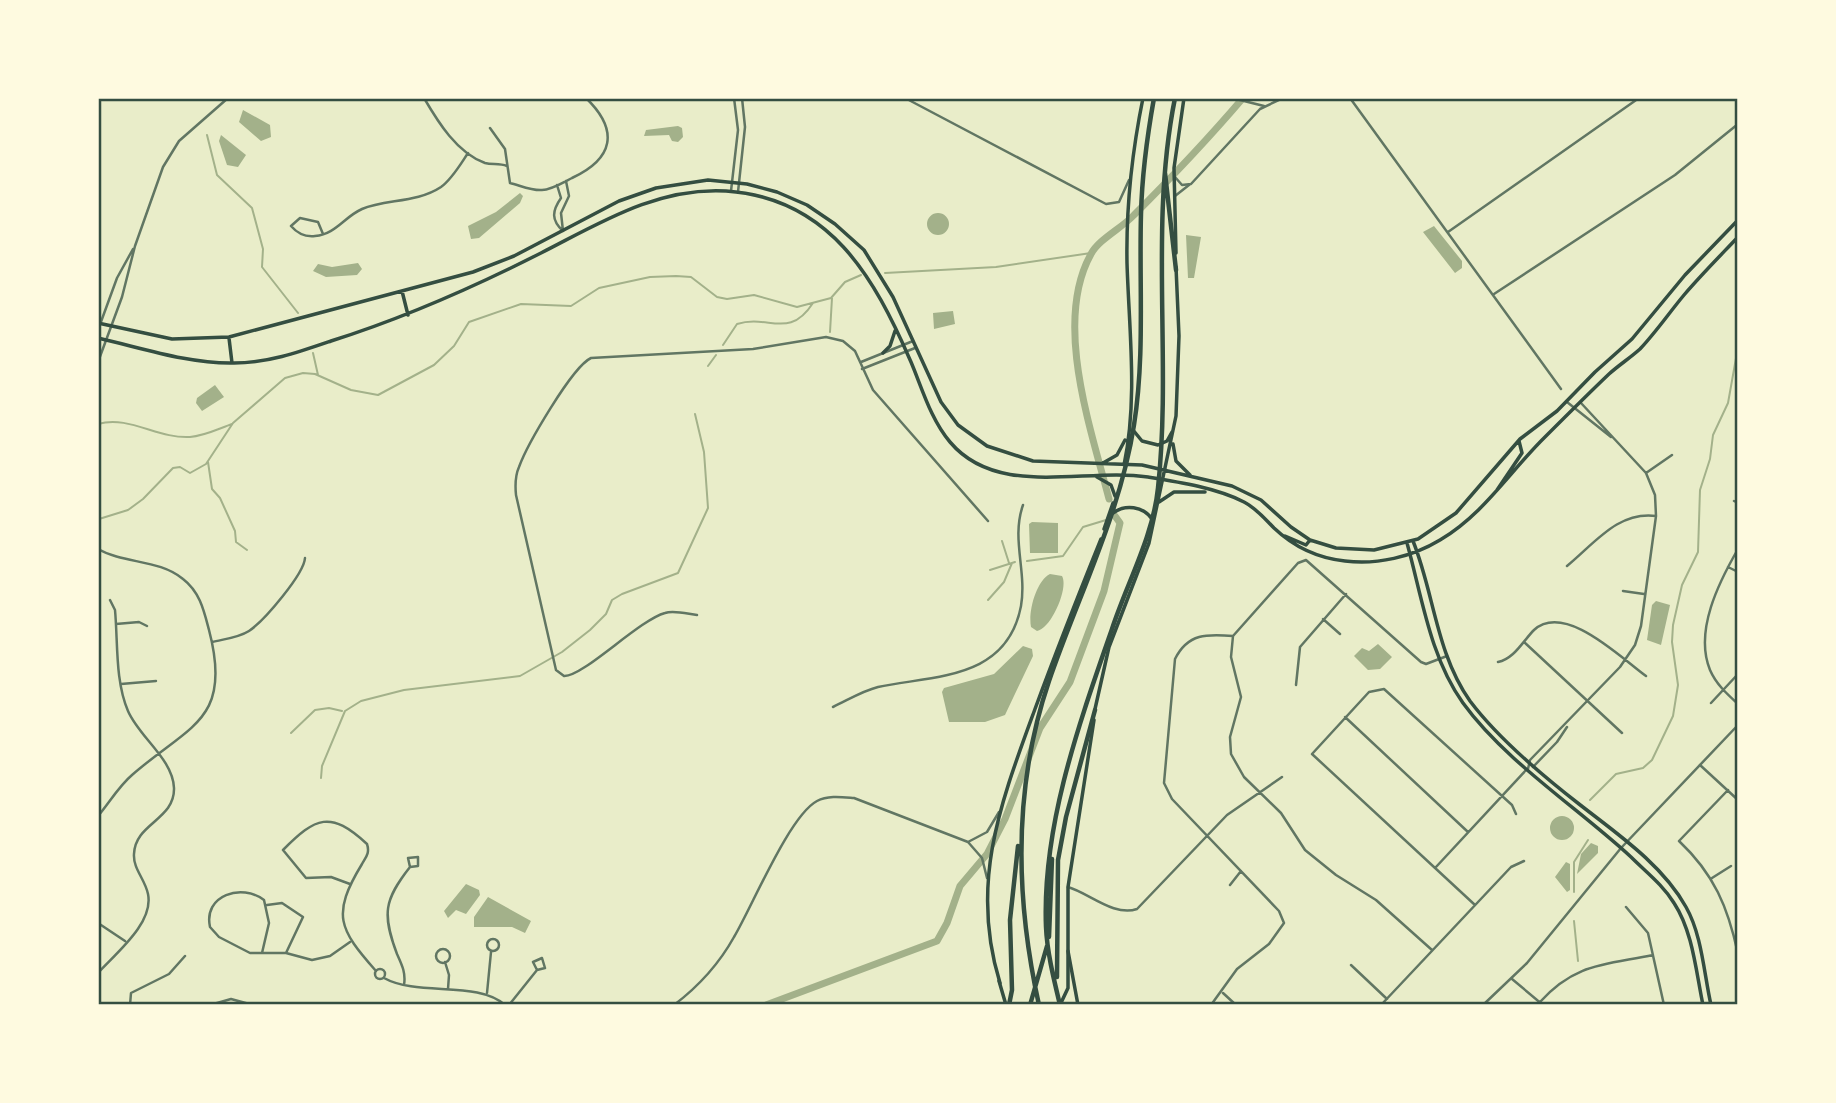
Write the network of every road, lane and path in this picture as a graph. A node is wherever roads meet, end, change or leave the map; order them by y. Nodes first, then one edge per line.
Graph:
1 (228, 98) edge
2 (424, 98) edge
3 (586, 98) edge
4 (734, 98) edge
5 (742, 98) edge
6 (905, 98) edge
7 (1143, 98) edge
8 (1154, 98) edge
9 (1175, 98) edge
10 (1184, 98) edge
11 (1232, 98) edge
12 (1283, 98) edge
13 (1350, 98) edge
14 (1639, 98) edge
15 (910, 99) edge
16 (1264, 106) junction
17 (1738, 124) edge
18 (490, 128) dead end
19 (468, 153) junction
20 (1164, 159) junction
21 (507, 166) junction
22 (1174, 176) junction
23 (1130, 178) junction
24 (566, 180) junction
25 (732, 182) junction
26 (739, 183) junction
27 (1191, 184) junction
28 (557, 185) junction
29 (731, 191) junction
30 (738, 192) junction
31 (1175, 197) junction
32 (1738, 220) edge
33 (563, 231) junction
34 (1448, 232) junction
35 (323, 234) junction
36 (1738, 237) edge
37 (566, 240) junction
38 (854, 241) junction
39 (135, 246) junction
40 (846, 247) junction
41 (1176, 270) junction
42 (402, 291) junction
43 (1493, 294) junction
44 (408, 315) junction
45 (99, 323) edge
46 (112, 326) junction
47 (895, 329) junction
48 (98, 330) edge
49 (229, 337) junction
50 (98, 338) edge
51 (107, 340) junction
52 (913, 341) junction
53 (904, 346) junction
54 (916, 347) junction
55 (906, 351) junction
56 (883, 353) junction
57 (98, 362) edge
58 (232, 363) junction
59 (860, 363) junction
60 (862, 369) junction
61 (1561, 389) dead end
62 (1566, 401) junction
63 (1581, 403) junction
64 (1575, 409) junction
65 (1129, 421) junction
66 (1174, 430) junction
67 (1128, 431) junction
68 (1172, 437) junction
69 (1614, 439) junction
70 (1519, 441) junction
71 (1672, 455) dead end
72 (1101, 464) junction
73 (1124, 464) junction
74 (1165, 469) junction
75 (1646, 473) junction
76 (1121, 475) junction
77 (1095, 476) junction
78 (1195, 478) junction
79 (1163, 480) junction
80 (1232, 486) junction
81 (1210, 491) junction
82 (1496, 492) junction
83 (1115, 496) junction
84 (1226, 496) junction
85 (1160, 502) junction
86 (1023, 505) dead end
87 (1656, 516) junction
88 (988, 521) dead end
89 (1107, 521) junction
90 (1153, 528) junction
91 (1280, 533) junction
92 (1310, 540) junction
93 (1413, 541) junction
94 (1407, 543) junction
95 (98, 549) edge
96 (1738, 549) edge
97 (1417, 551) junction
98 (1410, 554) junction
99 (305, 558) dead end
100 (1567, 566) dead end
101 (1728, 567) junction
102 (1738, 572) edge
103 (1623, 591) dead end
104 (1346, 594) junction
105 (1645, 594) junction
106 (110, 600) dead end
107 (698, 615) dead end
108 (1323, 619) junction
109 (116, 624) junction
110 (147, 626) dead end
111 (1340, 634) dead end
112 (1233, 636) junction
113 (212, 642) junction
114 (1524, 642) junction
115 (1447, 656) junction
116 (1439, 659) junction
117 (1625, 661) junction
118 (1498, 662) dead end
119 (1738, 674) edge
120 (1646, 676) dead end
121 (156, 681) dead end
122 (121, 684) junction
123 (1296, 685) dead end
124 (1723, 690) junction
125 (1588, 702) junction
126 (1711, 703) dead end
127 (1738, 704) edge
128 (833, 706) dead end
129 (1095, 709) junction
130 (1345, 717) junction
131 (1568, 724) junction
132 (1738, 725) edge
133 (1622, 733) dead end
134 (158, 755) junction
135 (1530, 760) junction
136 (1536, 765) junction
137 (1700, 765) junction
138 (1528, 769) junction
139 (1282, 777) dead end
140 (1728, 790) junction
141 (1257, 792) junction
142 (1502, 796) junction
143 (1738, 800) edge
144 (999, 812) junction
145 (1516, 814) dead end
146 (98, 816) edge
147 (1020, 831) junction
148 (1468, 832) junction
149 (1209, 835) junction
150 (968, 842) junction
151 (1627, 842) junction
152 (1052, 844) junction
153 (1621, 848) junction
154 (1524, 861) dead end
155 (1731, 866) dead end
156 (410, 867) dead end
157 (1435, 868) junction
158 (1241, 871) junction
159 (987, 878) junction
160 (1712, 878) junction
161 (350, 884) junction
162 (1230, 885) dead end
163 (1068, 887) junction
164 (1677, 893) junction
165 (1671, 898) junction
166 (267, 905) junction
167 (1475, 905) junction
168 (1626, 907) dead end
169 (98, 923) edge
170 (125, 941) junction
171 (350, 942) junction
172 (1433, 950) junction
173 (1068, 951) junction
174 (491, 952) dead end
175 (262, 953) junction
176 (286, 953) junction
177 (1738, 954) edge
178 (1653, 955) junction
179 (185, 956) dead end
180 (1701, 957) junction
181 (1693, 958) junction
182 (445, 962) dead end
183 (1351, 965) dead end
184 (537, 970) dead end
185 (376, 971) junction
186 (98, 973) edge
187 (384, 978) junction
188 (1512, 979) junction
189 (404, 985) junction
190 (448, 991) junction
191 (1223, 993) junction
192 (487, 995) junction
193 (1058, 995) junction
194 (1387, 999) junction
195 (1542, 1004) edge
196 (130, 1005) edge
197 (210, 1005) edge
198 (253, 1005) edge
199 (507, 1005) edge
200 (674, 1005) edge
201 (1008, 1005) edge
202 (1030, 1005) edge
203 (1039, 1005) edge
204 (1060, 1005) edge
205 (1078, 1005) edge
206 (1211, 1005) edge
207 (1236, 1005) edge
208 (1381, 1005) edge
209 (1483, 1005) edge
210 (1664, 1005) edge
211 (1703, 1005) edge
212 (1711, 1005) edge

1 - 39 street
2 - 19 street
3 - 24 street
4 - 25 street
5 - 26 street
6 - 15 street
7 - 23 main road
8 - 147 highway
9 - 20 highway
10 - 22 main road
11 - 16 street
12 - 16 street
13 - 34 street
14 - 34 street
15 - 23 street
16 - 27 street
17 - 43 street
18 - 21 street
19 - 21 street
19 - 35 street
20 - 41 highway
20 - 152 highway
21 - 28 street
22 - 27 street
22 - 31 main road
23 - 65 main road
24 - 28 street
24 - 33 street
25 - 26 main road
25 - 29 street
25 - 33 main road
26 - 30 street
26 - 38 main road
27 - 31 street
28 - 33 street
29 - 30 main road
29 - 37 main road
30 - 40 main road
31 - 41 main road
32 - 62 main road
33 - 37 main road
33 - 42 main road
34 - 43 street
35 - 35 street
36 - 63 main road
37 - 44 main road
38 - 40 main road
38 - 52 main road
39 - 45 street
39 - 46 street
40 - 47 main road
41 - 66 main road
42 - 44 main road
42 - 49 main road
43 - 61 street
44 - 58 main road
45 - 46 main road
45 - 48 street
46 - 49 main road
46 - 51 street
47 - 53 main road
47 - 56 main road
49 - 58 main road
50 - 51 main road
51 - 57 street
51 - 58 main road
52 - 53 street
52 - 54 main road
53 - 55 main road
53 - 56 street
54 - 55 street
54 - 72 main road
55 - 60 street
55 - 77 main road
56 - 59 street
59 - 60 street
59 - 107 street
60 - 88 street
62 - 64 street
62 - 70 main road
63 - 64 main road
63 - 69 street
64 - 69 street
64 - 82 main road
65 - 66 main road
65 - 67 main road
66 - 68 main road
67 - 72 main road
67 - 73 main road
68 - 74 main road
68 - 78 main road
69 - 75 street
70 - 82 main road
70 - 93 main road
71 - 75 street
72 - 73 main road
73 - 74 main road
73 - 76 main road
74 - 78 main road
74 - 79 main road
75 - 87 street
76 - 77 main road
76 - 79 main road
76 - 83 main road
77 - 83 main road
78 - 80 main road
79 - 81 main road
79 - 85 main road
80 - 84 main road
80 - 92 main road
81 - 84 main road
81 - 85 main road
82 - 97 main road
83 - 89 main road
84 - 91 main road
85 - 90 main road
86 - 128 street
87 - 100 street
87 - 105 street
89 - 90 main road
89 - 144 main road
90 - 129 main road
91 - 92 main road
91 - 98 main road
92 - 94 main road
93 - 94 main road
93 - 97 main road
94 - 98 main road
95 - 113 street
96 - 101 street
97 - 98 main road
97 - 115 main road
98 - 116 main road
99 - 113 street
101 - 102 street
101 - 124 street
103 - 105 street
104 - 108 street
104 - 112 street
104 - 116 street
105 - 117 street
106 - 109 street
108 - 111 street
108 - 123 street
109 - 110 street
109 - 122 street
112 - 141 street
112 - 149 street
113 - 134 street
114 - 117 street
114 - 118 street
114 - 125 street
115 - 116 street
115 - 135 main road
116 - 138 main road
117 - 120 street
117 - 125 street
119 - 124 street
121 - 122 street
122 - 134 street
124 - 126 street
124 - 127 street
125 - 131 street
125 - 133 street
129 - 163 main road
129 - 193 highway
130 - 142 street
130 - 148 street
130 - 157 street
131 - 135 street
131 - 136 street
132 - 137 street
134 - 146 street
134 - 170 street
135 - 136 main road
135 - 138 street
136 - 138 street
136 - 151 main road
137 - 140 street
137 - 151 street
138 - 142 street
138 - 153 main road
139 - 141 street
140 - 143 street
140 - 160 street
141 - 149 street
141 - 172 street
142 - 145 street
142 - 148 street
144 - 150 street
144 - 159 main road
147 - 201 highway
147 - 203 highway
148 - 157 street
149 - 158 street
149 - 163 street
150 - 159 street
150 - 200 street
151 - 153 street
151 - 164 main road
152 - 193 highway
152 - 202 highway
153 - 165 main road
153 - 188 street
154 - 167 street
155 - 160 street
156 - 189 street
157 - 167 street
158 - 162 street
158 - 191 street
159 - 201 main road
160 - 177 street
161 - 161 street
161 - 171 street
163 - 173 main road
164 - 165 main road
164 - 180 main road
165 - 181 main road
166 - 175 street
166 - 175 street
166 - 176 street
167 - 172 street
168 - 178 street
169 - 170 street
170 - 186 street
171 - 176 street
171 - 185 street
172 - 194 street
173 - 204 main road
173 - 205 main road
174 - 192 street
175 - 176 street
178 - 195 street
178 - 210 street
179 - 196 street
180 - 181 main road
180 - 212 main road
181 - 211 main road
182 - 190 street
183 - 194 street
184 - 199 street
185 - 187 street
185 - 187 street
187 - 189 street
188 - 195 street
188 - 209 street
189 - 190 street
190 - 192 street
191 - 206 street
191 - 207 street
192 - 199 street
193 - 204 highway
194 - 208 street
197 - 198 street

